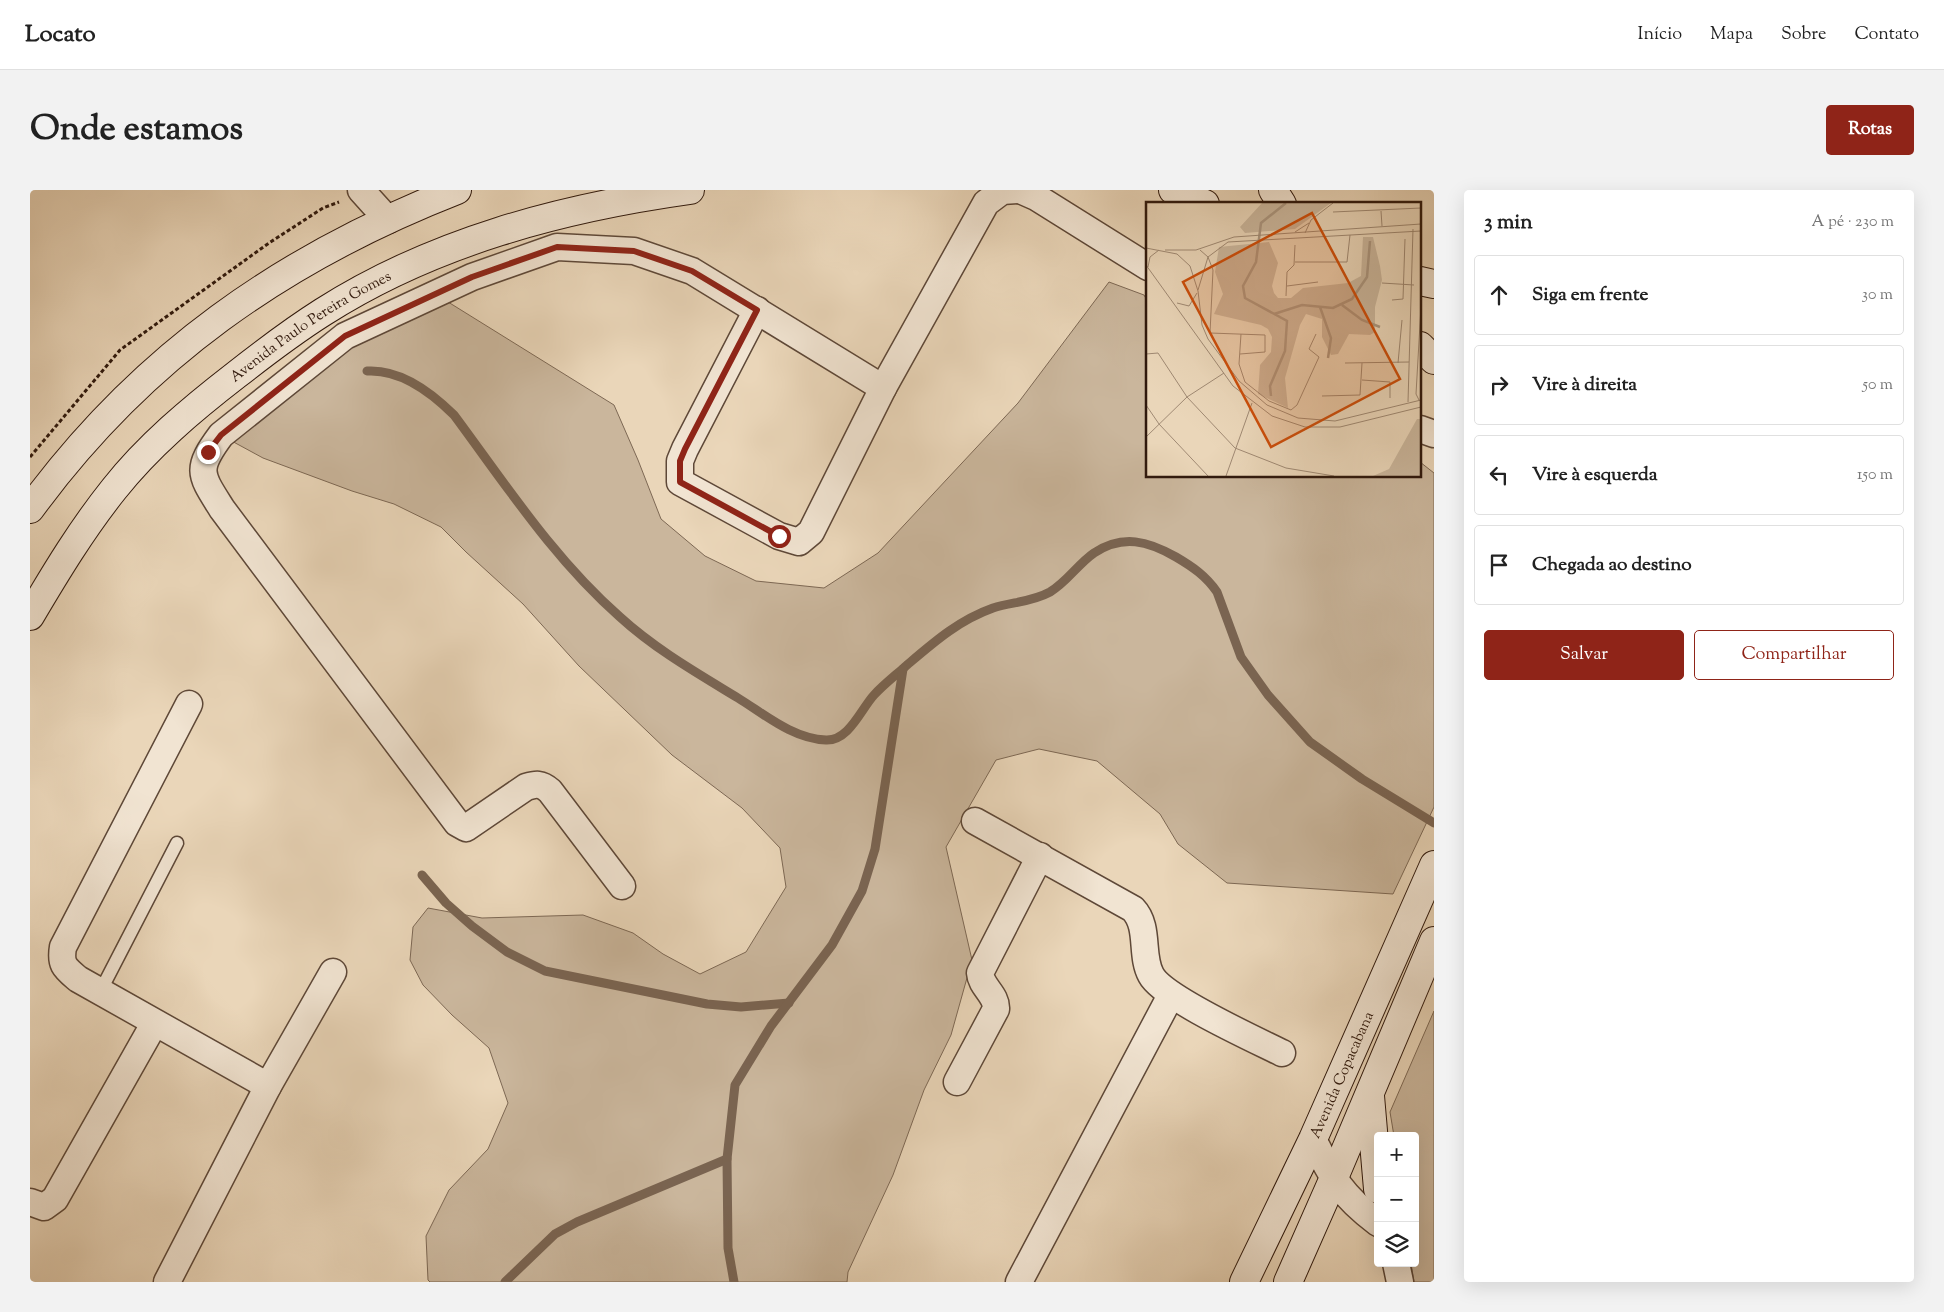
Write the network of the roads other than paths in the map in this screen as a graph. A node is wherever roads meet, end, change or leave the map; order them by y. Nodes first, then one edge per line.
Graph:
1 (360, 190) edge
2 (457, 190) edge
3 (690, 190) edge
4 (1018, 190) edge
5 (1173, 190) edge
6 (1273, 190) edge
7 (1200, 202) edge
8 (1281, 202) edge
9 (388, 220) junction
10 (1146, 266) edge
11 (757, 310) junction
12 (1422, 348) edge
13 (1434, 360) edge
14 (883, 388) junction
15 (1422, 430) edge
16 (1434, 434) edge
17 (30, 509) edge
18 (30, 616) edge
19 (189, 704) dead end
20 (975, 821) dead end
21 (177, 843) dead end
22 (1040, 856) junction
23 (1434, 865) edge
24 (622, 886) dead end
25 (1434, 941) edge
26 (333, 972) dead end
27 (100, 992) junction
28 (1171, 995) junction
29 (154, 1024) junction
30 (1282, 1053) dead end
31 (956, 1082) dead end
32 (268, 1086) junction
33 (1369, 1091) junction
34 (1314, 1139) junction
35 (1377, 1177) edge
36 (1333, 1180) junction
37 (30, 1202) edge
38 (1377, 1222) edge
39 (1397, 1267) edge
40 (167, 1282) edge
41 (1019, 1282) edge
42 (1244, 1282) edge
43 (1288, 1282) edge
44 (1400, 1282) edge

1 - 9 street
2 - 9 main road
3 - 18 main road, Avenida Paulo Pereira Gomes
4 - 10 street
4 - 14 street
5 - 7 main road
6 - 8 main road
9 - 17 main road
11 - 14 street
11 - 14 street
11 - 24 street
12 - 13 main road
15 - 16 street
19 - 27 street
20 - 22 street
21 - 27 lane
22 - 28 street
22 - 31 street
23 - 34 main road, Avenida Copacabana
25 - 33 main road
26 - 32 street
27 - 29 street
28 - 30 street
28 - 41 street
29 - 32 street
29 - 37 street
32 - 40 street
33 - 35 main road
33 - 36 main road
34 - 36 street
34 - 42 main road, Avenida Copacabana
36 - 38 street
36 - 43 main road
39 - 44 street

